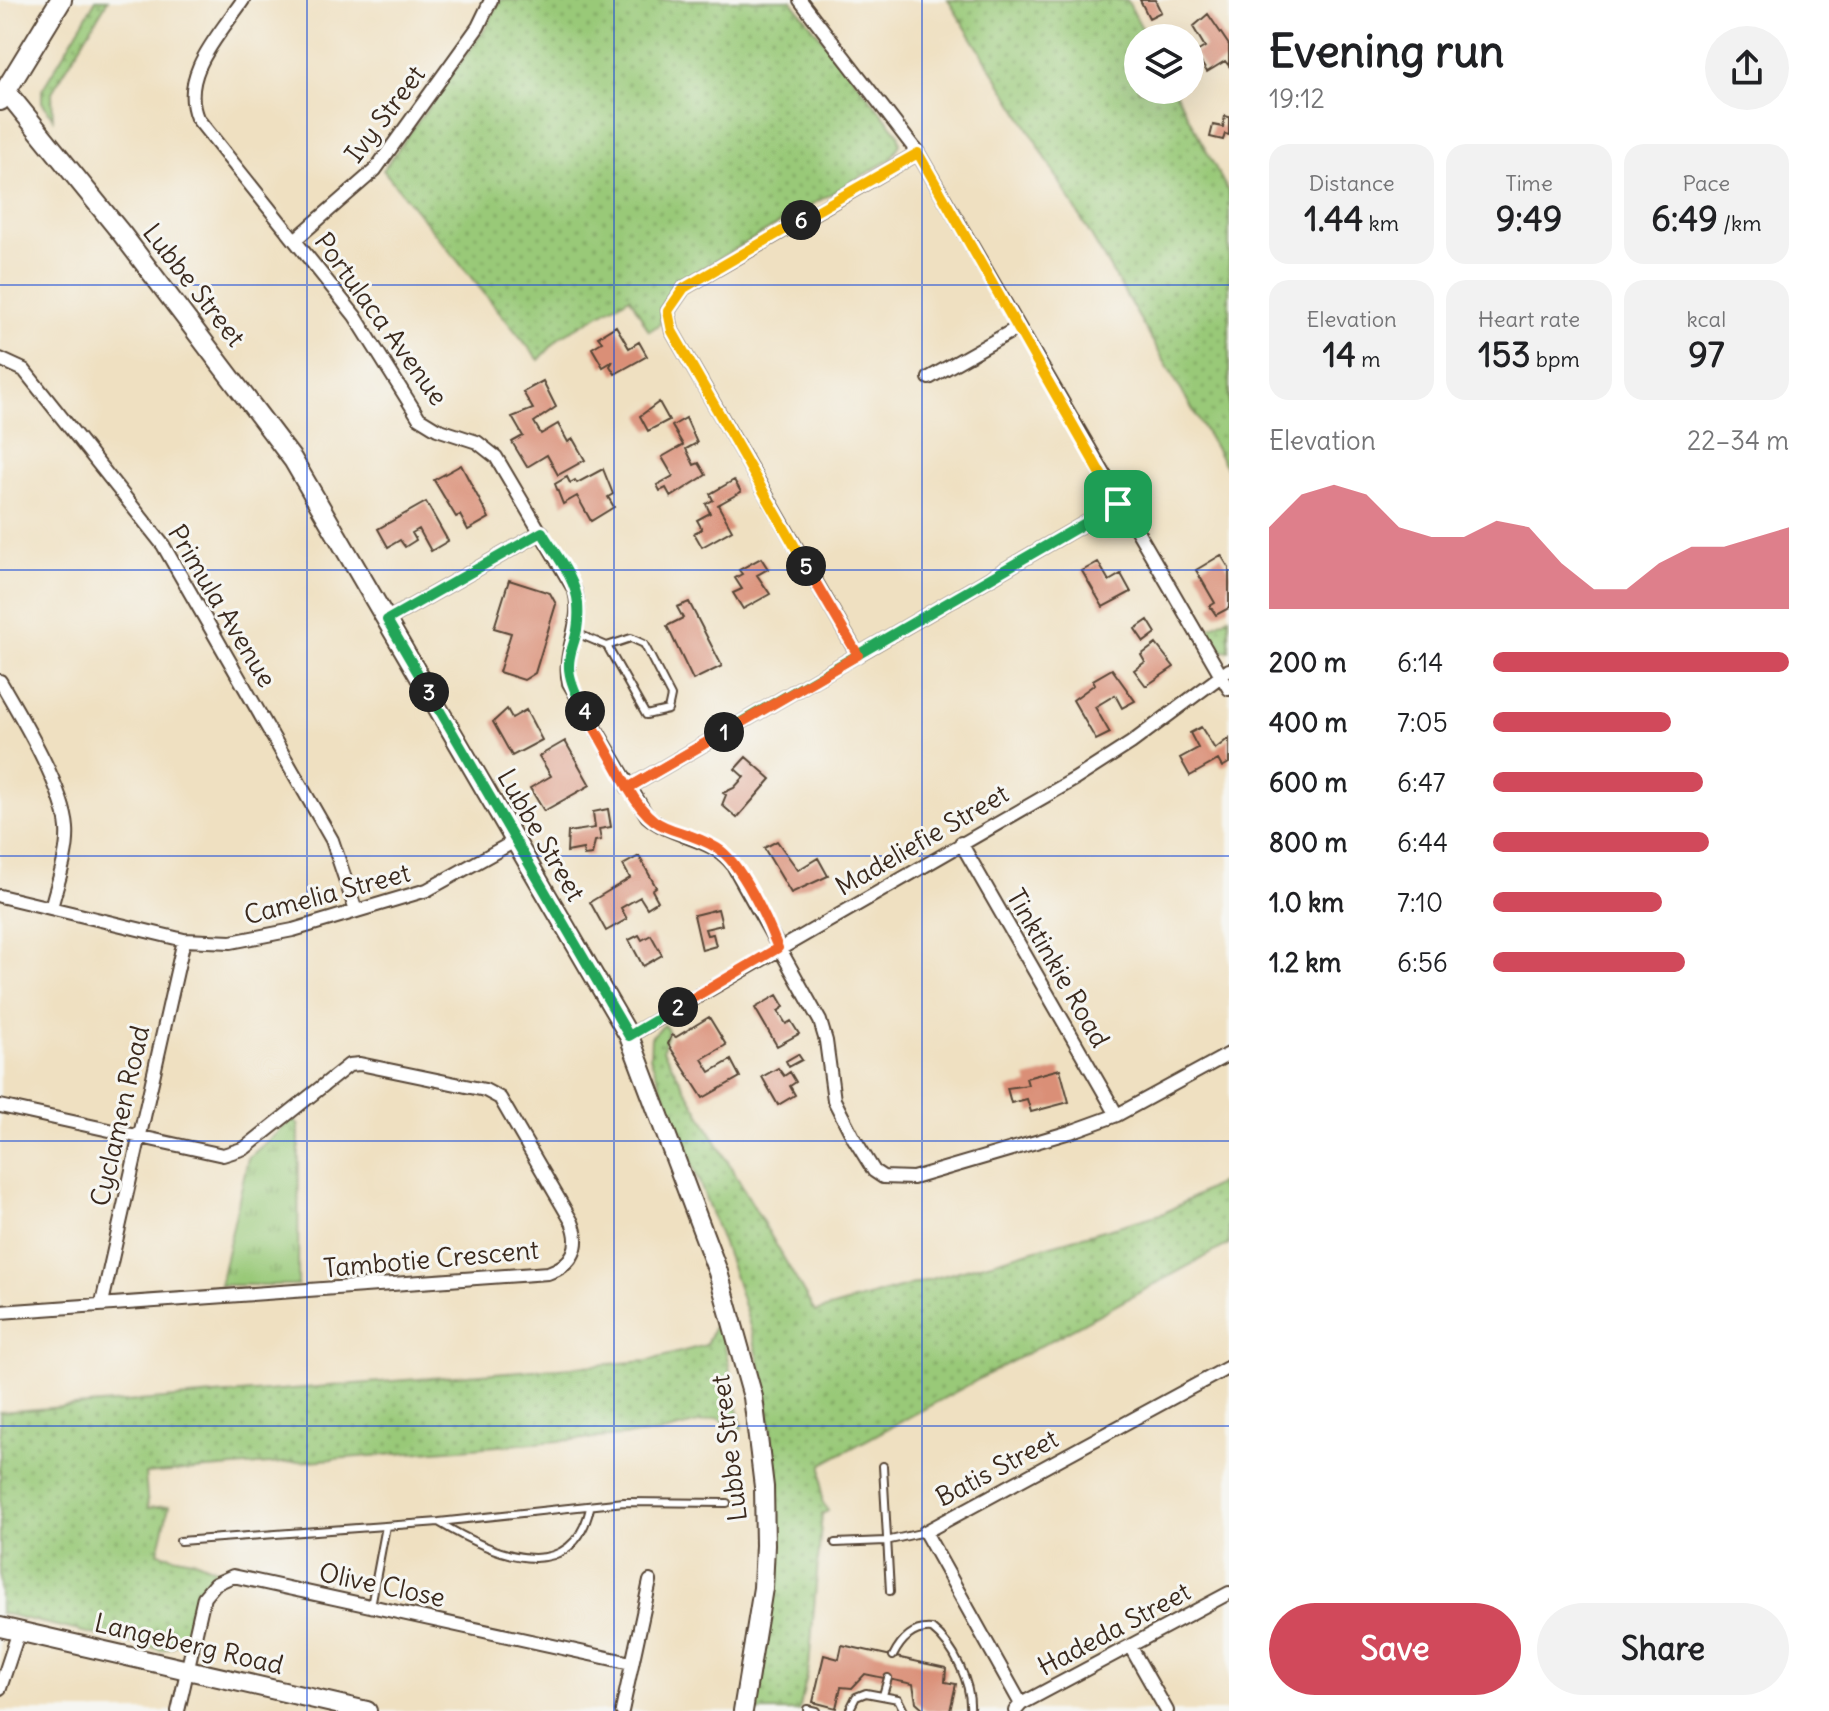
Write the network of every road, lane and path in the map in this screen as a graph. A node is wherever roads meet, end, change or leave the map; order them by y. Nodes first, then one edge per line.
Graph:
1 (61, 0) edge
2 (243, 0) edge
3 (491, 0) edge
4 (800, 0) edge
5 (3, 96) edge
6 (918, 153) junction
7 (296, 239) junction
8 (1019, 327) junction
9 (0, 359) edge
10 (929, 378) dead end
11 (1118, 504) junction
12 (542, 532) junction
13 (387, 620) junction
14 (574, 632) junction
15 (607, 646) junction
16 (858, 655) junction
17 (1225, 673) edge
18 (0, 681) edge
19 (1229, 689) edge
20 (628, 788) junction
21 (515, 841) junction
22 (961, 843) junction
23 (0, 896) edge
24 (51, 908) junction
25 (356, 911) junction
26 (184, 940) junction
27 (778, 948) junction
28 (629, 1036) junction
29 (1229, 1054) edge
30 (0, 1106) edge
31 (1117, 1115) junction
32 (137, 1137) junction
33 (102, 1303) junction
34 (0, 1312) edge
35 (1229, 1367) edge
36 (883, 1466) dead end
37 (727, 1503) dead end
38 (590, 1508) junction
39 (439, 1522) junction
40 (386, 1526) junction
41 (925, 1532) junction
42 (180, 1541) dead end
43 (886, 1541) junction
44 (835, 1543) dead end
45 (650, 1581) dead end
46 (890, 1591) dead end
47 (1229, 1593) edge
48 (371, 1606) junction
49 (9, 1629) edge
50 (1130, 1646) junction
51 (893, 1656) dead end
52 (631, 1663) junction
53 (187, 1670) junction
54 (888, 1678) dead end
55 (0, 1688) edge
56 (883, 1695) junction
57 (1018, 1708) edge
58 (807, 1709) dead end
59 (178, 1711) edge
60 (367, 1711) edge
61 (622, 1711) edge
62 (743, 1711) edge
63 (816, 1711) edge
64 (849, 1711) edge
65 (904, 1711) edge
66 (970, 1711) edge
67 (1167, 1711) edge

1 - 5 main road
2 - 7 street, Portulaca Avenue
3 - 7 street, Ivy Street
4 - 6 street
5 - 13 main road, Lubbe Street
6 - 8 street
6 - 16 street
7 - 12 street, Portulaca Avenue
8 - 10 street
8 - 11 street
9 - 25 street, Primula Avenue
11 - 16 street
11 - 17 street
12 - 13 street
12 - 14 street, Portulaca Avenue
13 - 21 main road, Lubbe Street
14 - 15 lane
14 - 20 street, Portulaca Avenue
15 - 15 lane
16 - 20 street
17 - 19 street
17 - 22 street, Madeliefie Street
18 - 24 street
20 - 27 street, Portulaca Avenue
21 - 25 street, Camelia Street
21 - 28 main road, Lubbe Street
22 - 27 street, Madeliefie Street
22 - 31 street, Tinktinkie Road
23 - 24 street, Camelia Street
24 - 26 street, Camelia Street
25 - 26 street, Camelia Street
26 - 32 street, Cyclamen Road
27 - 28 street, Madeliefie Street
27 - 31 street, Portulaca Avenue
28 - 62 main road, Lubbe Street
29 - 31 street
30 - 32 street, Tambotie Crescent
32 - 33 street, Cyclamen Road
32 - 33 street, Tambotie Crescent
33 - 34 street, Tambotie Crescent
35 - 41 street, Batis Street
36 - 43 lane
37 - 38 lane
38 - 39 lane
38 - 39 lane
39 - 40 lane
40 - 42 lane
40 - 48 lane
41 - 43 lane
41 - 57 street, Batis Street
43 - 44 lane
43 - 46 lane
45 - 52 street
47 - 50 street, Hadeda Street
48 - 52 street, Olive Close
48 - 53 street, Olive Close
49 - 53 main road, Langeberg Road
49 - 55 street
50 - 57 street, Hadeda Street
50 - 67 street
51 - 66 lane
52 - 61 street
53 - 59 street, Olive Close
53 - 60 main road, Langeberg Road
54 - 56 lane
56 - 64 lane
56 - 65 lane
58 - 63 lane

